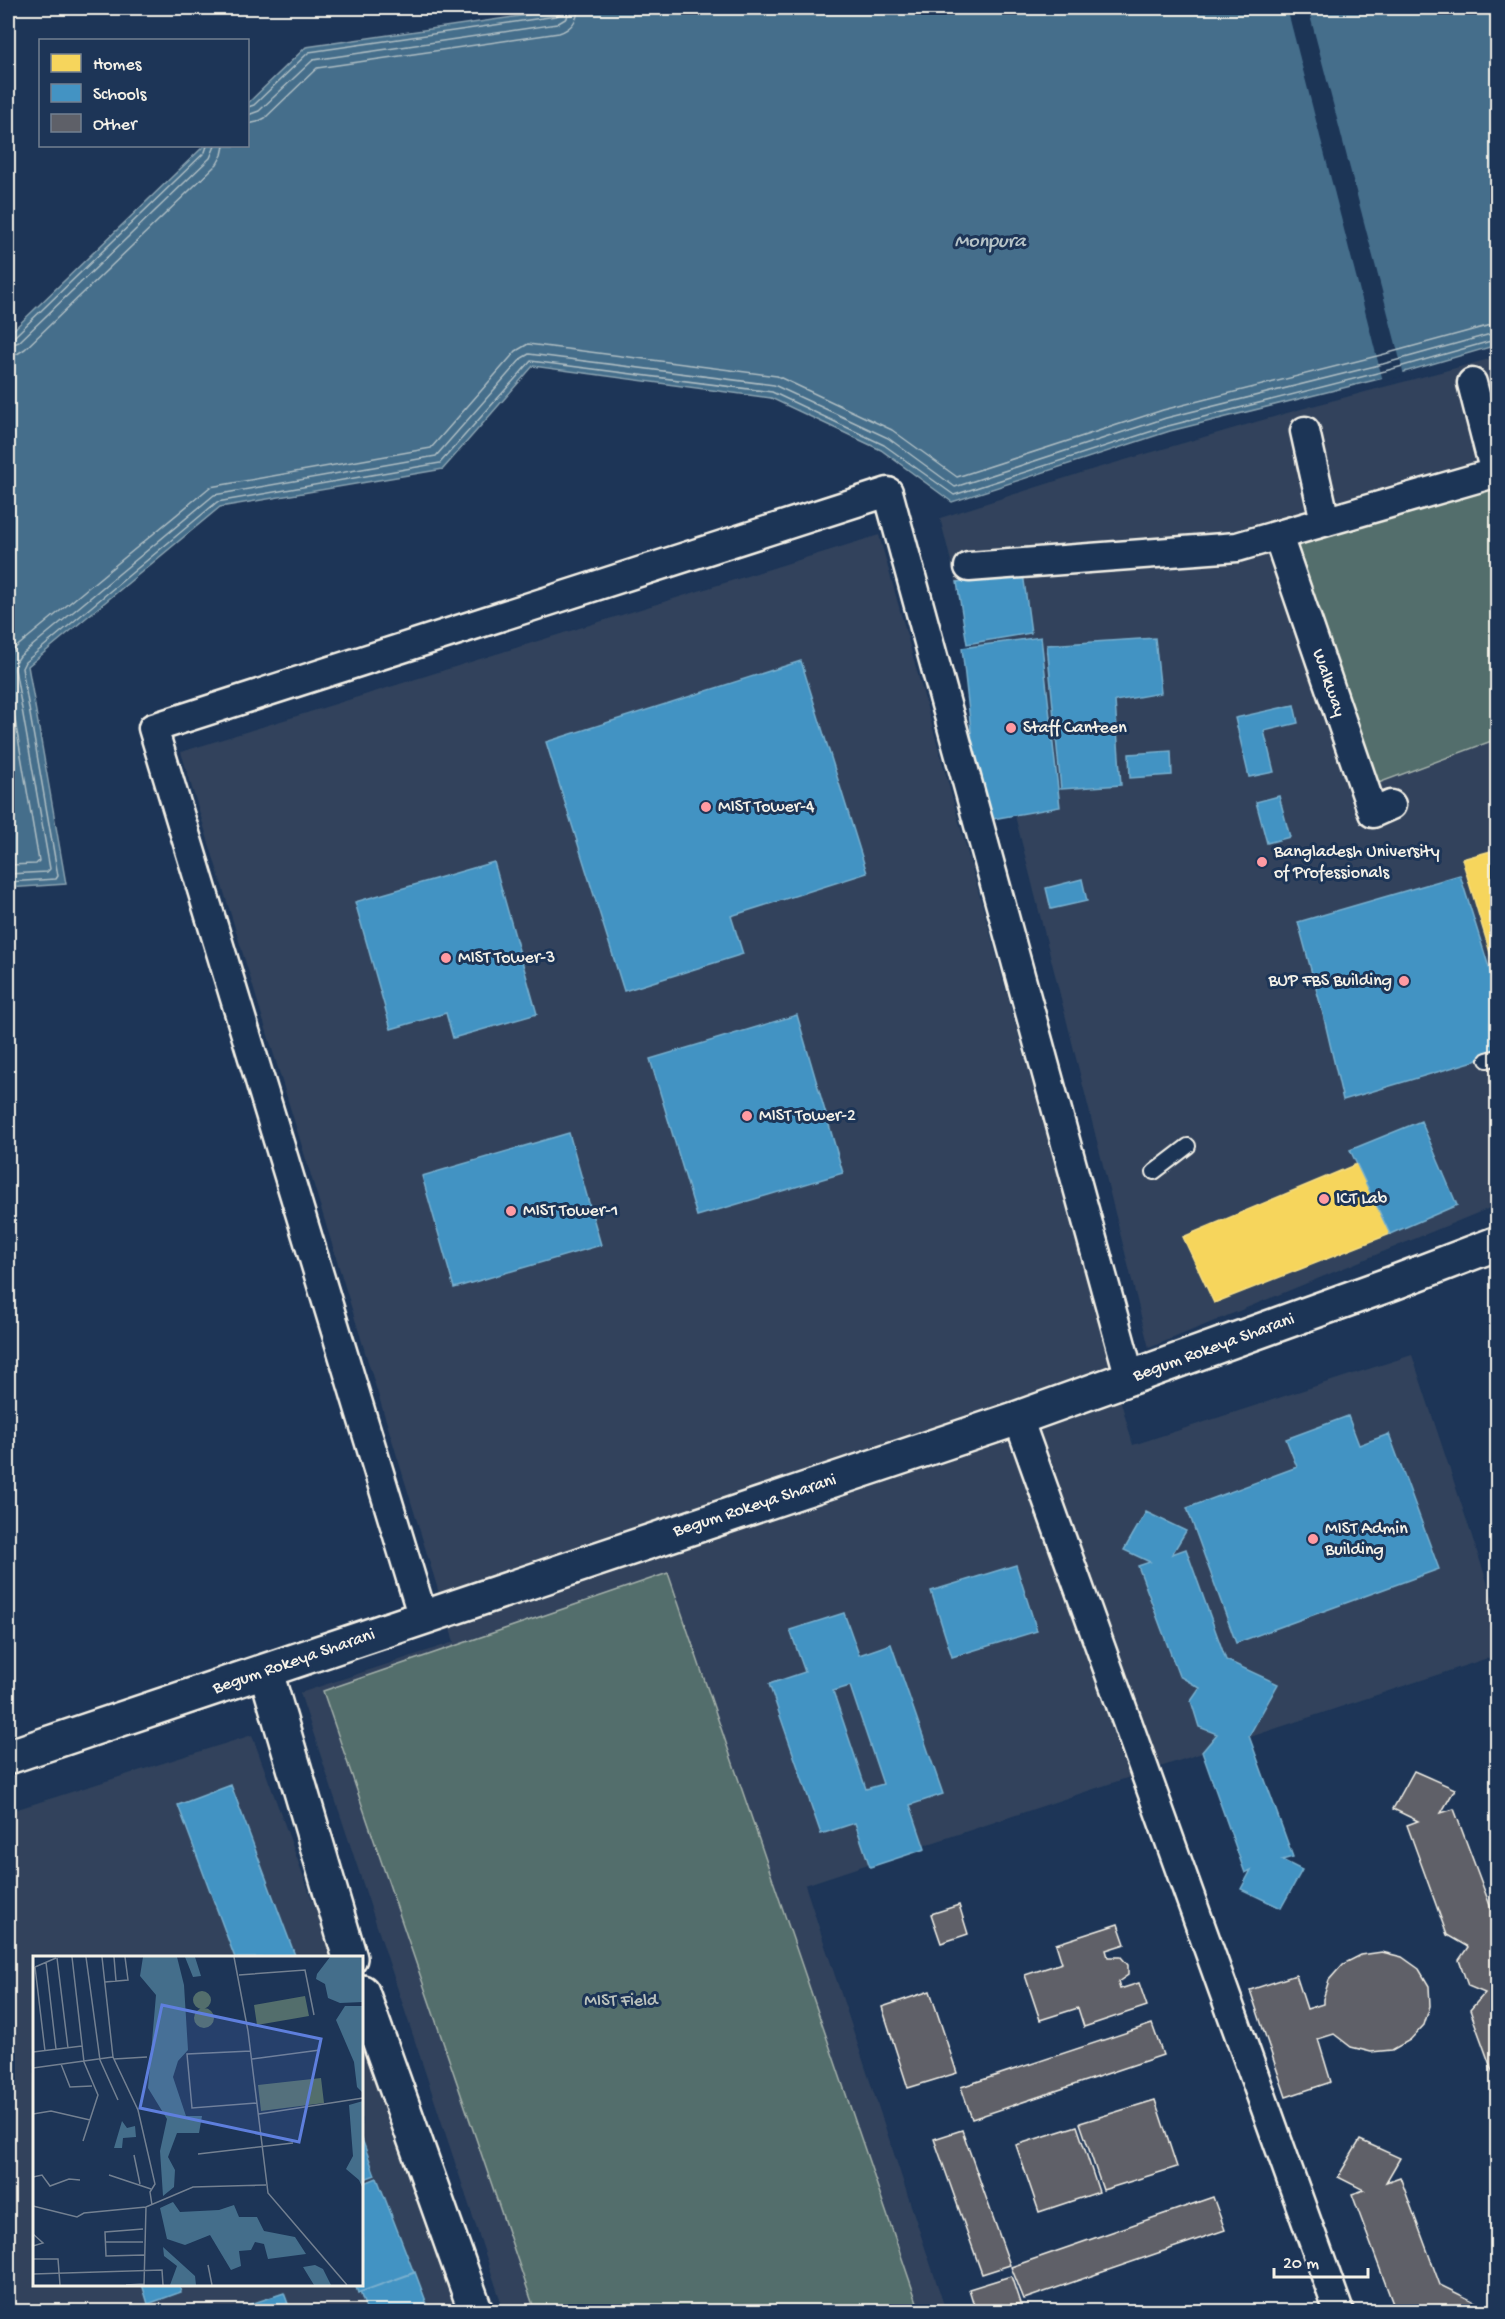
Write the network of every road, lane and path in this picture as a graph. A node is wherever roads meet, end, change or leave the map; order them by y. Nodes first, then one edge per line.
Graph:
1 (1472, 383) dead end
2 (1305, 431) dead end
3 (1496, 472) edge
4 (1326, 521) junction
5 (1278, 536) junction
6 (969, 567) dead end
7 (1391, 805) dead end
8 (1188, 1146) dead end
9 (1154, 1172) dead end
10 (1497, 1243) edge
11 (1130, 1378) junction
12 (1018, 1418) junction
13 (423, 1618) junction
14 (266, 1672) junction
15 (8, 1757) edge
16 (349, 1956) edge
17 (363, 1995) edge
18 (476, 2312) edge
19 (1340, 2312) edge

1 - 3 street
2 - 4 street
3 - 4 street
4 - 5 street
5 - 6 street
5 - 7 street, Walkway
8 - 9 lane
10 - 11 street, Begum Rokeya Sharani
11 - 12 street, Begum Rokeya Sharani
11 - 13 street
12 - 13 street, Begum Rokeya Sharani
12 - 19 street
13 - 14 street, Begum Rokeya Sharani
14 - 15 street, Begum Rokeya Sharani
14 - 16 street
17 - 18 street

